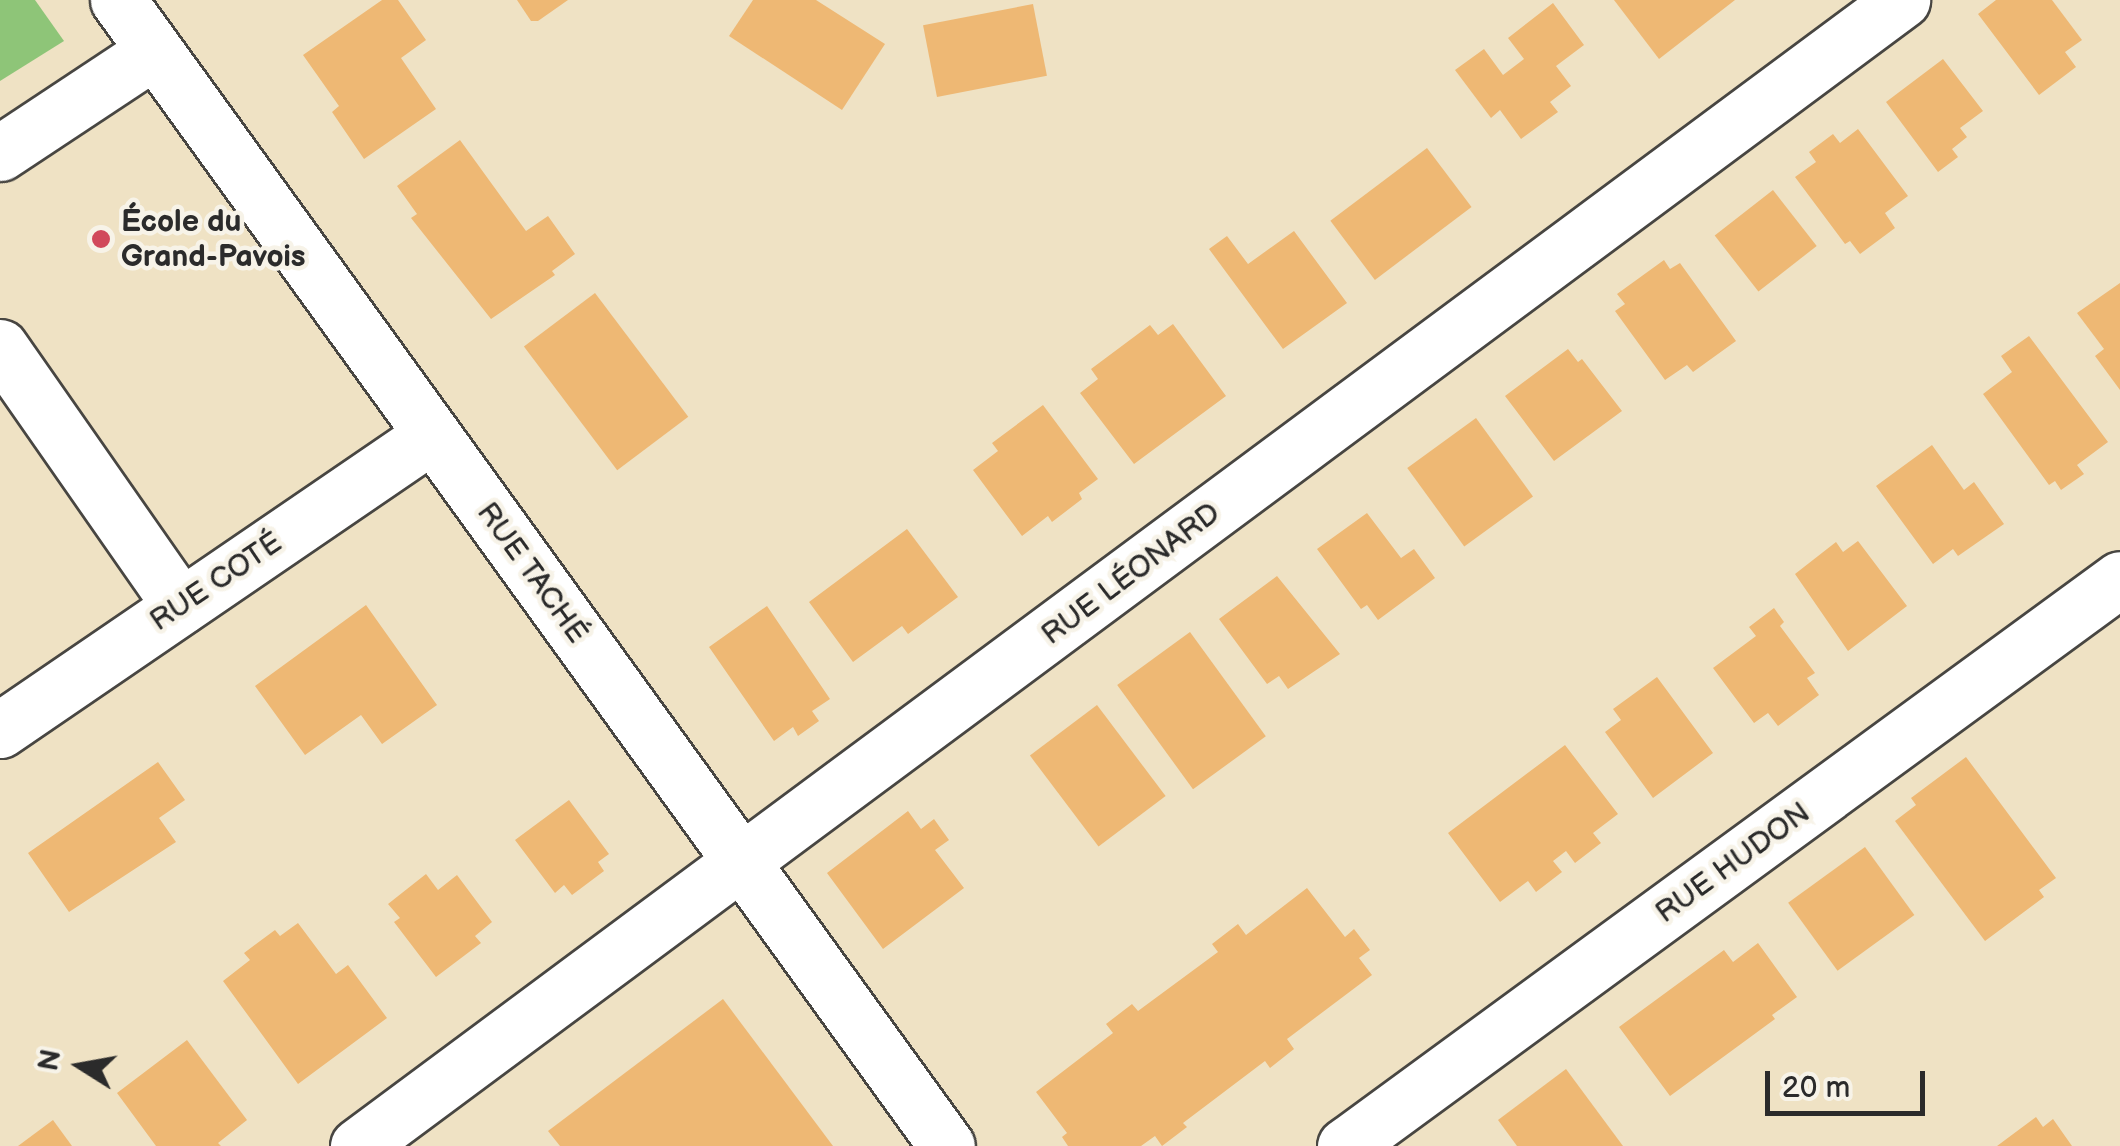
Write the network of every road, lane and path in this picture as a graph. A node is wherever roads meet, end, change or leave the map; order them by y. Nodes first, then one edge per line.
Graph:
1 (1902, 0) edge
2 (141, 18) edge
3 (0, 153) edge
4 (0, 348) edge
5 (432, 434) junction
6 (2120, 579) edge
7 (182, 606) junction
8 (0, 730) edge
9 (742, 863) junction
10 (358, 1146) edge
11 (947, 1146) edge
12 (1346, 1146) edge

1 - 9 street, RUE LÉONARD
2 - 3 street
2 - 5 street, RUE TACHÉ
4 - 7 street
5 - 7 street, RUE COTÉ
5 - 9 street, RUE TACHÉ
6 - 12 street, RUE HUDON
7 - 8 street, RUE COTÉ
9 - 10 street, RUE LÉONARD
9 - 11 street, RUE TACHÉ

